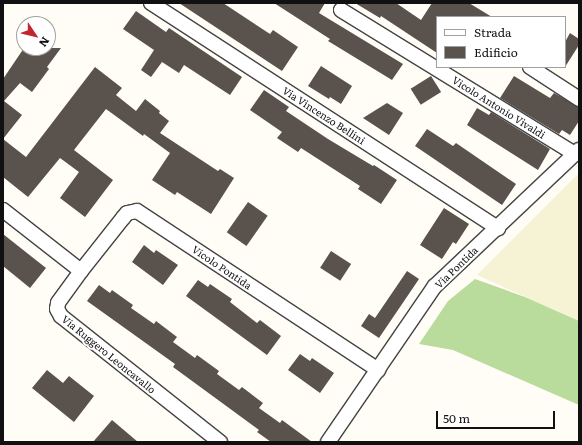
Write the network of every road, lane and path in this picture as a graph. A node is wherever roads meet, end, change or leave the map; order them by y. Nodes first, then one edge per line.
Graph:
1 (151, 3) edge
2 (341, 10) dead end
3 (436, 67) edge
4 (437, 68) edge
5 (532, 68) edge
6 (579, 99) edge
7 (577, 152) edge
8 (3, 210) edge
9 (498, 228) junction
10 (81, 271) junction
11 (378, 370) junction
12 (220, 442) edge
13 (328, 442) edge

1 - 9 street, Via Vincenzo Bellini
2 - 3 street, Vicolo Antonio Vivaldi
4 - 7 street, Vicolo Antonio Vivaldi
5 - 6 street
7 - 9 street, Via Pontida
8 - 10 street
9 - 11 street, Via Pontida
10 - 11 street, Vicolo Pontida
10 - 12 street, Via Ruggero Leoncavallo
11 - 13 street, Via Pontida

